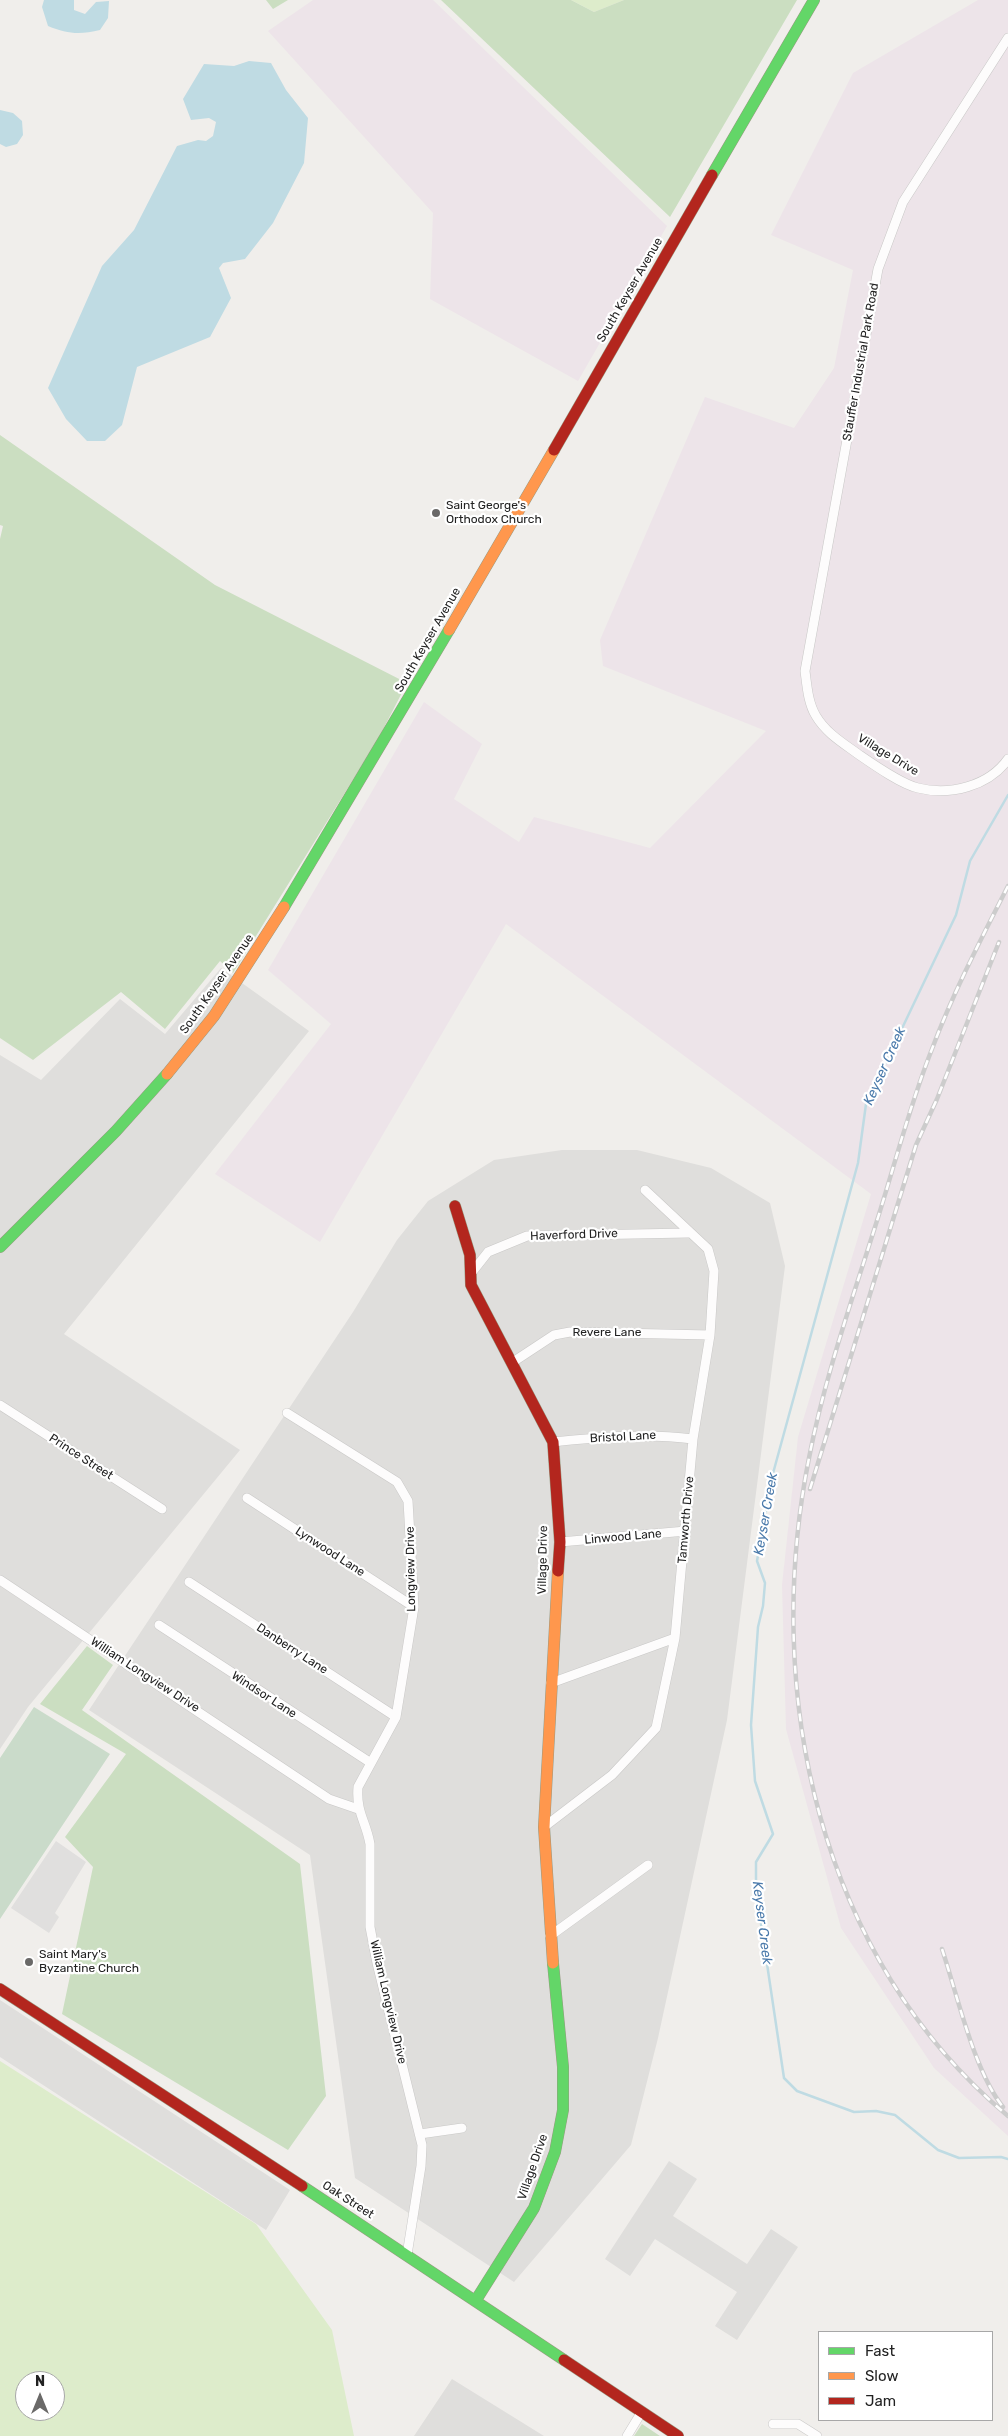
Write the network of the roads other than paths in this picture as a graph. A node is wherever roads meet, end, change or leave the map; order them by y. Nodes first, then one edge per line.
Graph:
1 (814, 0) edge
2 (1008, 38) edge
3 (816, 715) joint
4 (1008, 759) edge
5 (645, 1190) dead end
6 (455, 1206) dead end
7 (688, 1233) junction
8 (0, 1247) edge
9 (473, 1272) junction
10 (710, 1335) junction
11 (513, 1362) junction
12 (0, 1405) edge
13 (287, 1413) dead end
14 (693, 1438) junction
15 (553, 1442) junction
16 (247, 1498) dead end
17 (162, 1509) dead end
18 (686, 1531) junction
19 (560, 1542) junction
20 (0, 1580) edge
21 (189, 1582) dead end
22 (414, 1606) junction
23 (159, 1625) dead end
24 (675, 1638) junction
25 (551, 1684) junction
26 (396, 1717) junction
27 (371, 1763) junction
28 (358, 1808) junction
29 (544, 1827) junction
30 (648, 1865) dead end
31 (550, 1936) junction
32 (0, 1990) edge
33 (462, 2128) dead end
34 (420, 2134) junction
35 (407, 2255) junction
36 (476, 2300) junction
37 (641, 2413) junction
38 (773, 2424) dead end
39 (628, 2436) edge
40 (678, 2436) edge
41 (817, 2436) edge

1 - 8 street, South Keyser Avenue
2 - 3 street, Stauffer Industrial Park Road
3 - 4 street, Village Drive
5 - 7 street, Tamworth Drive
6 - 9 street, Village Drive
7 - 9 street, Haverford Drive
7 - 10 street, Tamworth Drive
9 - 11 street, Village Drive
10 - 11 street, Revere Lane
10 - 14 street, Tamworth Drive
11 - 15 street, Village Drive
12 - 17 street, Prince Street
13 - 22 street, Longview Drive
14 - 15 street, Bristol Lane
14 - 18 street, Tamworth Drive
15 - 19 street, Village Drive
16 - 22 street, Lynwood Lane
18 - 19 street, Linwood Lane
18 - 24 street, Tamworth Drive
19 - 25 street, Village Drive
20 - 28 street, William Longview Drive
21 - 26 street, Danberry Lane
22 - 26 street, Longview Drive
23 - 27 street, Windsor Lane
24 - 25 street
24 - 29 street, Tamworth Drive
25 - 29 street, Village Drive
26 - 27 street, Longview Drive
27 - 28 street, Longview Drive
28 - 34 street, William Longview Drive
29 - 31 street, Village Drive
30 - 31 street
31 - 36 street, Village Drive
32 - 35 street, Oak Street
33 - 34 street
34 - 35 street, William Longview Drive
35 - 36 street, Oak Street
36 - 37 street, Oak Street
37 - 39 street
37 - 40 street, Oak Street
38 - 41 street

